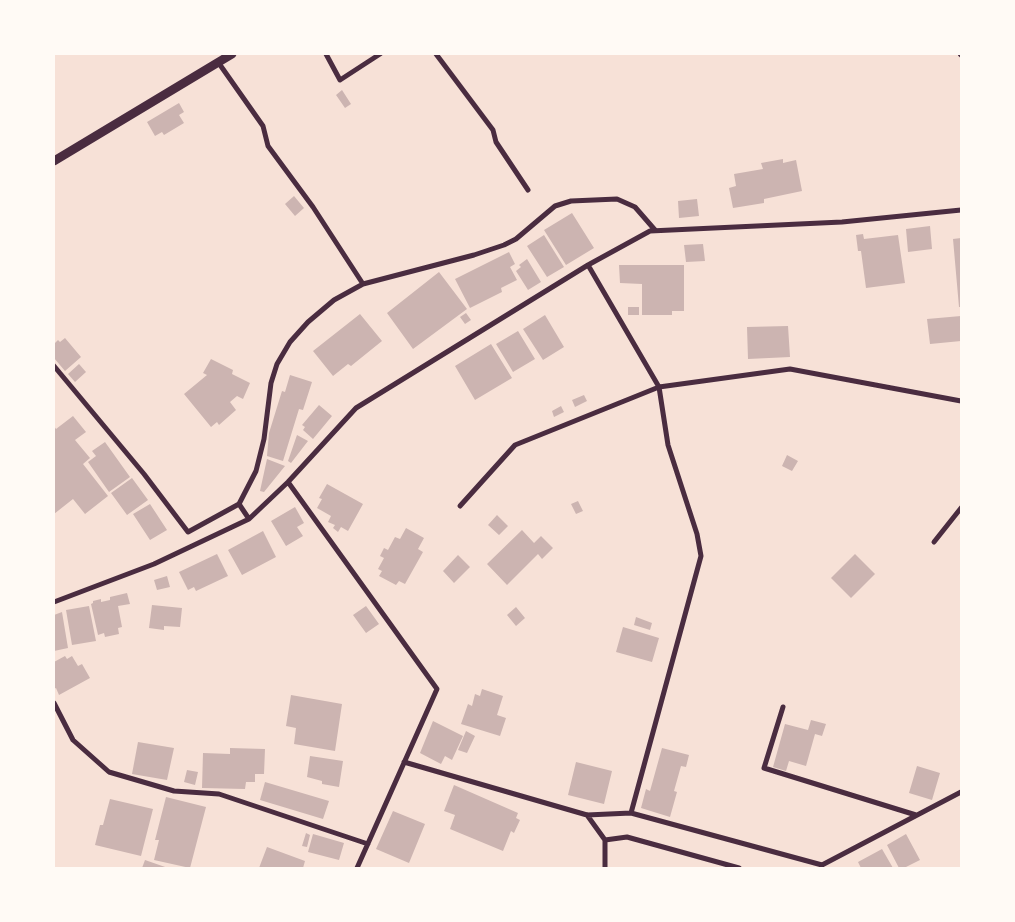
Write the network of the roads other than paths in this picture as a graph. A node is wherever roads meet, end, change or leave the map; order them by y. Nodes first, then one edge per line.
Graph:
1 (232, 54) edge
2 (326, 54) edge
3 (380, 54) edge
4 (436, 54) edge
5 (218, 62) junction
6 (54, 161) edge
7 (528, 190) dead end
8 (961, 210) edge
9 (655, 230) junction
10 (588, 265) junction
11 (363, 284) junction
12 (54, 366) edge
13 (659, 387) junction
14 (961, 401) edge
15 (288, 482) junction
16 (239, 504) junction
17 (460, 506) dead end
18 (961, 508) edge
19 (250, 519) junction
20 (934, 542) dead end
21 (54, 602) edge
22 (54, 703) edge
23 (783, 707) dead end
24 (404, 762) junction
25 (961, 792) edge
26 (631, 813) junction
27 (587, 815) junction
28 (916, 815) junction
29 (605, 840) junction
30 (368, 844) junction
31 (357, 868) edge
32 (605, 868) edge
33 (738, 868) edge

1 - 5 street
2 - 3 street
4 - 7 street
5 - 6 street
5 - 11 street
8 - 9 street
9 - 10 street
9 - 11 street
10 - 13 street
10 - 15 street
11 - 16 street
12 - 16 street
13 - 14 street
13 - 17 street
13 - 26 street
15 - 19 street
15 - 24 street
16 - 19 street
18 - 20 street
19 - 21 street
22 - 30 street
23 - 28 street
24 - 27 street
24 - 30 street
25 - 28 street
26 - 27 street
26 - 28 street
27 - 29 street
29 - 32 street
29 - 33 street
30 - 31 street

